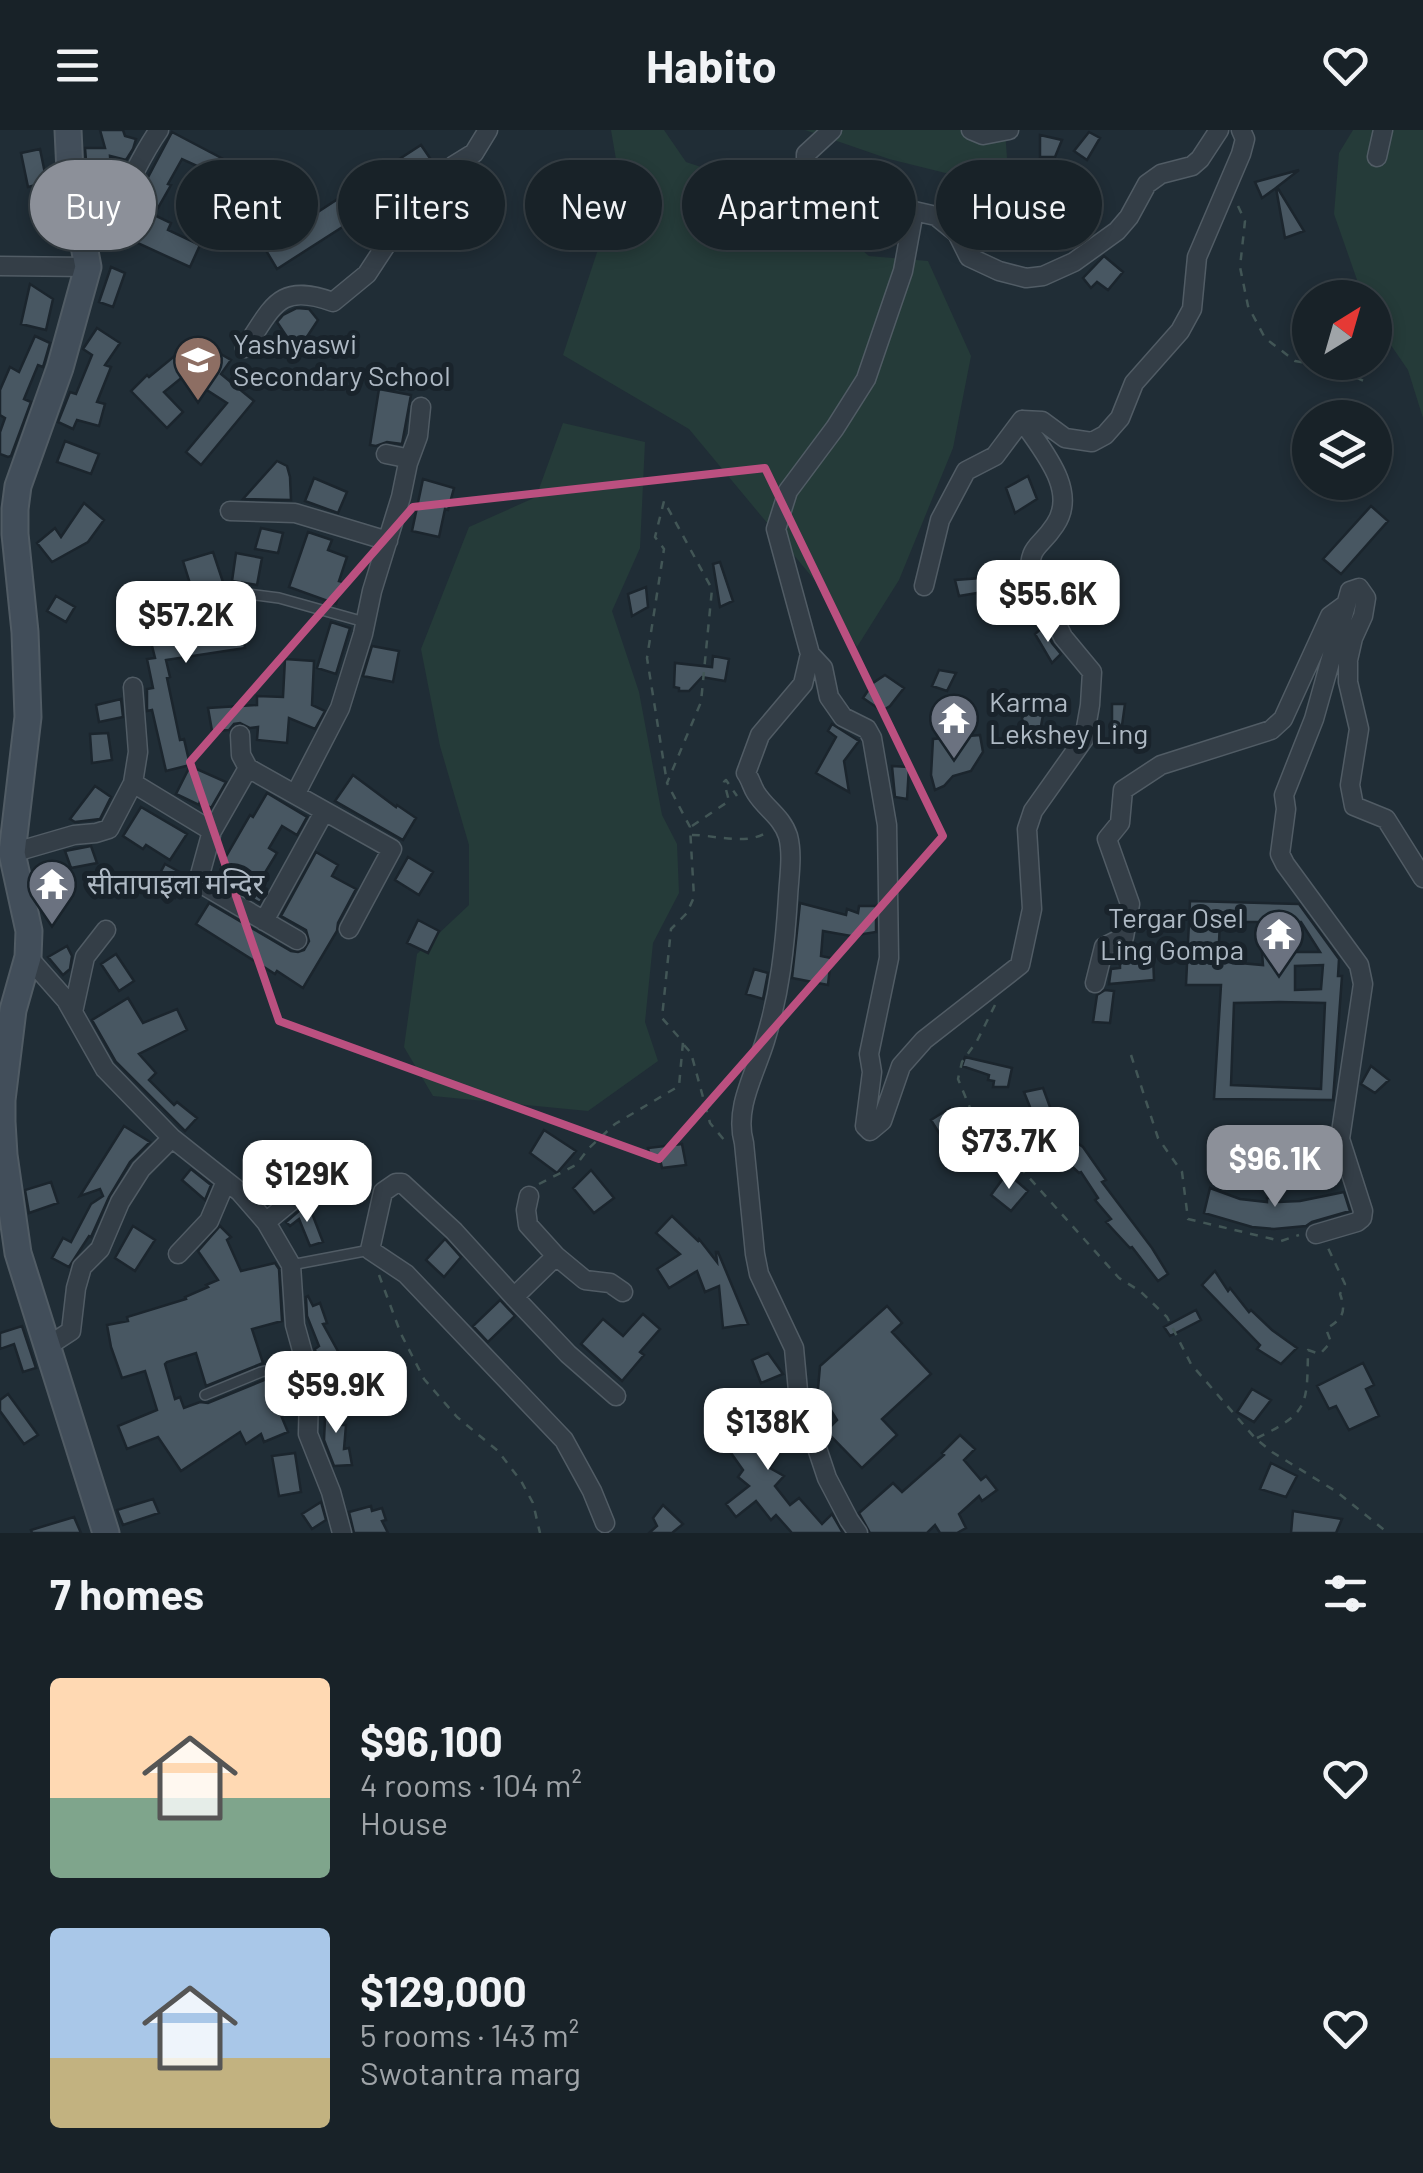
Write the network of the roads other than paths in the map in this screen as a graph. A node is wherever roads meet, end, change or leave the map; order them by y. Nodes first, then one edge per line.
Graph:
1 (68, 130) edge
2 (158, 130) edge
3 (488, 130) edge
4 (832, 130) edge
5 (971, 130) edge
6 (1009, 130) edge
7 (1219, 130) edge
8 (1242, 130) edge
9 (1383, 130) edge
10 (1377, 157) dead end
11 (806, 160) edge
12 (916, 211) edge
13 (908, 250) edge
14 (85, 255) junction
15 (0, 266) edge
16 (246, 348) dead end
17 (420, 406) dead end
18 (1022, 420) junction
19 (386, 454) dead end
20 (408, 462) junction
21 (230, 511) dead end
22 (388, 541) junction
23 (924, 586) dead end
24 (182, 600) dead end
25 (1345, 604) junction
26 (364, 634) junction
27 (810, 654) junction
28 (133, 687) dead end
29 (240, 736) dead end
30 (248, 768) junction
31 (133, 783) junction
32 (296, 794) junction
33 (324, 812) junction
34 (212, 831) junction
35 (12, 853) junction
36 (1423, 878) edge
37 (264, 921) junction
38 (350, 929) dead end
39 (106, 930) dead end
40 (297, 940) dead end
41 (28, 957) junction
42 (1095, 983) dead end
43 (7, 1010) edge
44 (73, 1012) junction
45 (172, 1138) junction
46 (348, 1154) dead end
47 (226, 1180) junction
48 (529, 1196) road end
49 (266, 1222) junction
50 (1316, 1234) road end
51 (370, 1250) junction
52 (178, 1254) dead end
53 (556, 1256) junction
54 (9, 1258) edge
55 (291, 1265) junction
56 (623, 1292) dead end
57 (514, 1297) junction
58 (48, 1346) junction
59 (305, 1361) junction
60 (205, 1396) dead end
61 (616, 1396) dead end
62 (605, 1523) dead end
63 (106, 1533) edge
64 (342, 1533) edge
65 (858, 1533) edge

1 - 14 main road
2 - 14 street
3 - 16 street
4 - 11 street
5 - 6 street
7 - 12 street
8 - 18 street
9 - 10 street
13 - 27 street
14 - 15 street
14 - 35 main road
17 - 20 street
18 - 23 street
18 - 27 street
19 - 20 street
20 - 22 street
21 - 22 street
22 - 26 street
24 - 26 lane
25 - 36 street
25 - 42 street
25 - 50 street
26 - 32 street
27 - 65 street
28 - 31 street
29 - 30 street
30 - 32 street
30 - 34 street
31 - 34 street
31 - 35 street
32 - 33 street
33 - 37 street
33 - 38 street
34 - 37 street
35 - 41 main road
37 - 40 street
39 - 44 street
41 - 43 main road
41 - 44 street
43 - 54 main road
44 - 45 street
45 - 47 street
45 - 58 street
46 - 49 street
47 - 49 street
47 - 52 street
48 - 53 street
49 - 55 street
51 - 55 lane
51 - 57 street
51 - 62 street
53 - 56 street
53 - 57 street
54 - 58 main road
55 - 59 street
57 - 61 street
58 - 63 main road
59 - 60 lane
59 - 64 street

